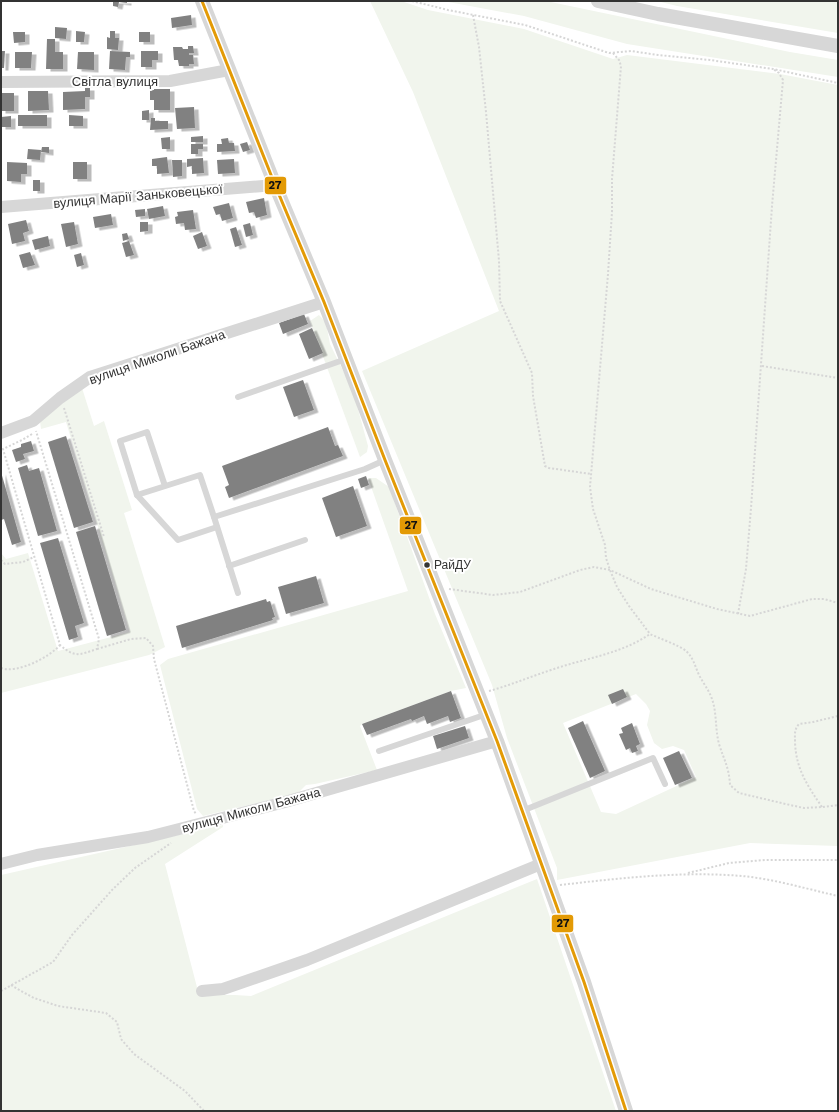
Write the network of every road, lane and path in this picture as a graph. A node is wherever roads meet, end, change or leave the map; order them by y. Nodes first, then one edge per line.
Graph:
1 (202, 1) edge
2 (412, 1) edge
3 (598, 1) edge
4 (473, 15) junction
5 (838, 46) edge
6 (613, 53) junction
7 (773, 69) junction
8 (229, 70) junction
9 (1, 82) edge
10 (838, 83) edge
11 (275, 185) junction
12 (1, 208) edge
13 (324, 302) junction
14 (346, 359) junction
15 (762, 366) junction
16 (838, 378) edge
17 (238, 397) dead end
18 (60, 398) junction
19 (35, 426) junction
20 (1, 432) edge
21 (2, 449) edge
22 (385, 460) junction
23 (591, 474) junction
24 (165, 486) junction
25 (136, 495) junction
26 (214, 517) junction
27 (217, 527) junction
28 (104, 537) dead end
29 (305, 540) dead end
30 (34, 557) junction
31 (1, 560) edge
32 (229, 566) junction
33 (610, 570) junction
34 (435, 584) junction
35 (238, 593) dead end
36 (838, 604) edge
37 (738, 614) junction
38 (650, 634) junction
39 (60, 645) junction
40 (97, 649) junction
41 (1, 668) edge
42 (478, 694) junction
43 (487, 714) junction
44 (838, 716) edge
45 (498, 741) junction
46 (379, 751) dead end
47 (665, 784) dead end
48 (838, 806) edge
49 (822, 808) junction
50 (522, 810) junction
51 (202, 823) junction
52 (174, 842) dead end
53 (838, 860) edge
54 (1, 864) edge
55 (541, 864) junction
56 (685, 874) junction
57 (549, 886) junction
58 (838, 896) edge
59 (11, 985) junction
60 (1, 991) edge
61 (202, 991) dead end
62 (204, 1111) edge
63 (626, 1111) edge

1 - 8 street
2 - 4 path
3 - 5 street
4 - 6 path
4 - 23 path
6 - 7 path
6 - 23 path
7 - 10 path
7 - 15 path
8 - 9 street, Світла вулиця
8 - 11 street
11 - 12 street, вулиця Марії Заньковецької
11 - 13 street
13 - 14 street
13 - 18 street, вулиця Миколи Бажана
14 - 17 lane
14 - 22 street
15 - 16 path
15 - 37 path
18 - 19 street, вулиця Миколи Бажана
18 - 28 path
19 - 20 street, вулиця Миколи Бажана
19 - 21 path
19 - 40 path
21 - 30 path
22 - 26 lane
22 - 34 street
23 - 33 path
24 - 25 lane
24 - 25 lane
24 - 26 lane
25 - 27 lane
26 - 27 lane
27 - 32 lane
29 - 32 lane
30 - 31 path
30 - 39 path
32 - 35 lane
33 - 34 path
33 - 37 path
33 - 38 path
34 - 42 street
36 - 37 path
38 - 42 path
38 - 49 path
39 - 40 path
39 - 41 path
40 - 51 path
42 - 43 street
43 - 45 street
43 - 46 lane
44 - 49 path
45 - 50 street
45 - 51 street, вулиця Миколи Бажана
47 - 50 lane
48 - 49 path
50 - 55 street
51 - 54 street, вулиця Миколи Бажана
52 - 59 path
53 - 56 path
55 - 57 street
55 - 61 street
56 - 57 path
56 - 58 path
57 - 63 street
59 - 60 path
59 - 62 path

